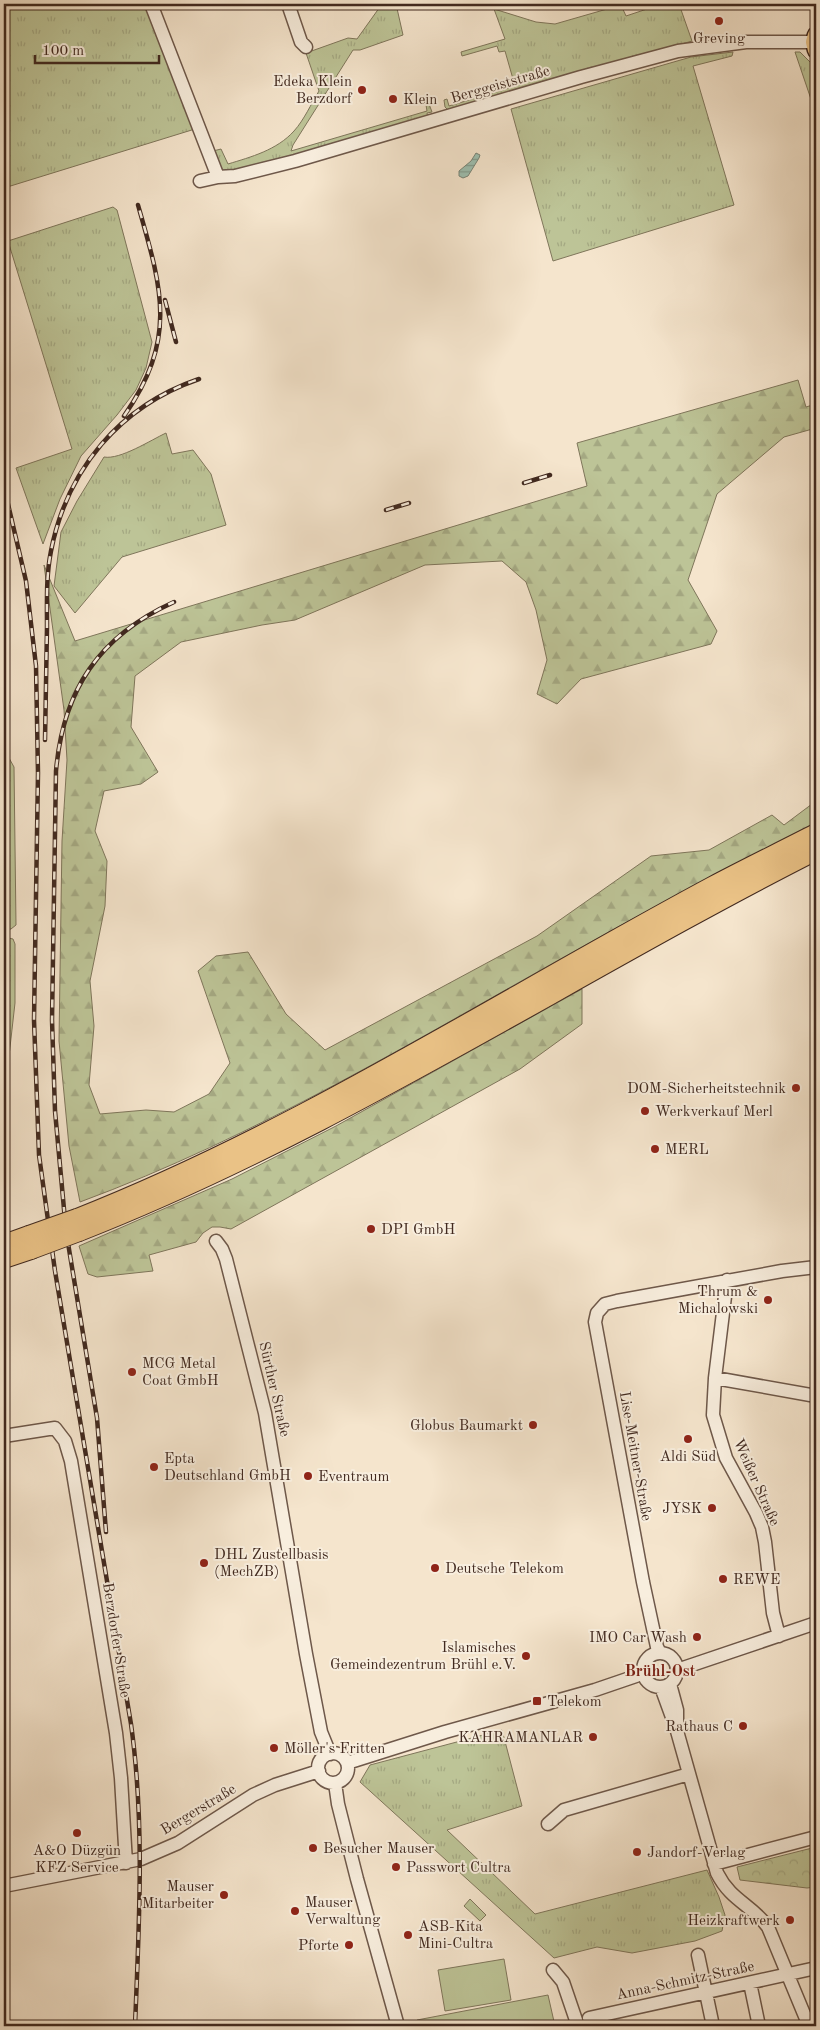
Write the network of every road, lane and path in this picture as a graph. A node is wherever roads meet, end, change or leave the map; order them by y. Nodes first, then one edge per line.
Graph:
1 (151, 4) edge
2 (288, 4) edge
3 (816, 42) edge
4 (306, 47) dead end
5 (218, 177) junction
6 (200, 181) dead end
7 (816, 833) edge
8 (816, 851) edge
9 (816, 859) edge
10 (782, 868) junction
11 (78, 1225) junction
12 (216, 1241) dead end
13 (30, 1242) junction
14 (4, 1244) edge
15 (4, 1259) edge
16 (816, 1267) edge
17 (727, 1280) junction
18 (715, 1378) junction
19 (816, 1396) edge
20 (4, 1436) edge
21 (816, 1623) edge
22 (779, 1636) junction
23 (655, 1655) junction
24 (674, 1665) junction
25 (646, 1677) junction
26 (666, 1685) junction
27 (330, 1754) junction
28 (347, 1763) junction
29 (319, 1771) junction
30 (689, 1774) junction
31 (335, 1783) junction
32 (548, 1824) dead end
33 (816, 1837) edge
34 (126, 1863) junction
35 (714, 1864) junction
36 (4, 1886) edge
37 (698, 1954) dead end
38 (816, 1968) edge
39 (553, 1970) dead end
40 (788, 1974) junction
41 (750, 1983) junction
42 (705, 1992) junction
43 (589, 2018) dead end
44 (398, 2026) edge
45 (578, 2026) edge
46 (713, 2026) edge
47 (759, 2026) edge
48 (809, 2026) edge

1 - 5 street
2 - 4 street
3 - 5 street, Berggeiststraße
5 - 6 street, Berggeiststraße
7 - 11 highway
8 - 10 highway
9 - 10 highway
10 - 11 highway
11 - 13 highway, bridge
12 - 27 street, Sürther Straße
13 - 14 highway
13 - 15 highway
16 - 17 street
17 - 18 street, Weißer Straße
17 - 23 street, Lise-Meitner-Straße
18 - 19 street
18 - 22 street, Weißer Straße
20 - 34 street, Berzdorfer Straße
21 - 22 street
22 - 24 street
23 - 24 street
23 - 25 street
24 - 26 street
25 - 26 street
25 - 28 street
26 - 30 street
27 - 28 street
27 - 29 street
28 - 31 street
29 - 31 street
29 - 34 street, Bergerstraße
30 - 32 street
30 - 35 street
31 - 44 street
33 - 35 street
34 - 36 street, Bergerstraße
35 - 40 street
37 - 42 street
38 - 40 street, Anna-Schmitz-Straße
39 - 45 street
40 - 41 street, Anna-Schmitz-Straße
40 - 48 street
41 - 42 street, Anna-Schmitz-Straße
41 - 47 street
42 - 43 street, Anna-Schmitz-Straße
42 - 46 street

